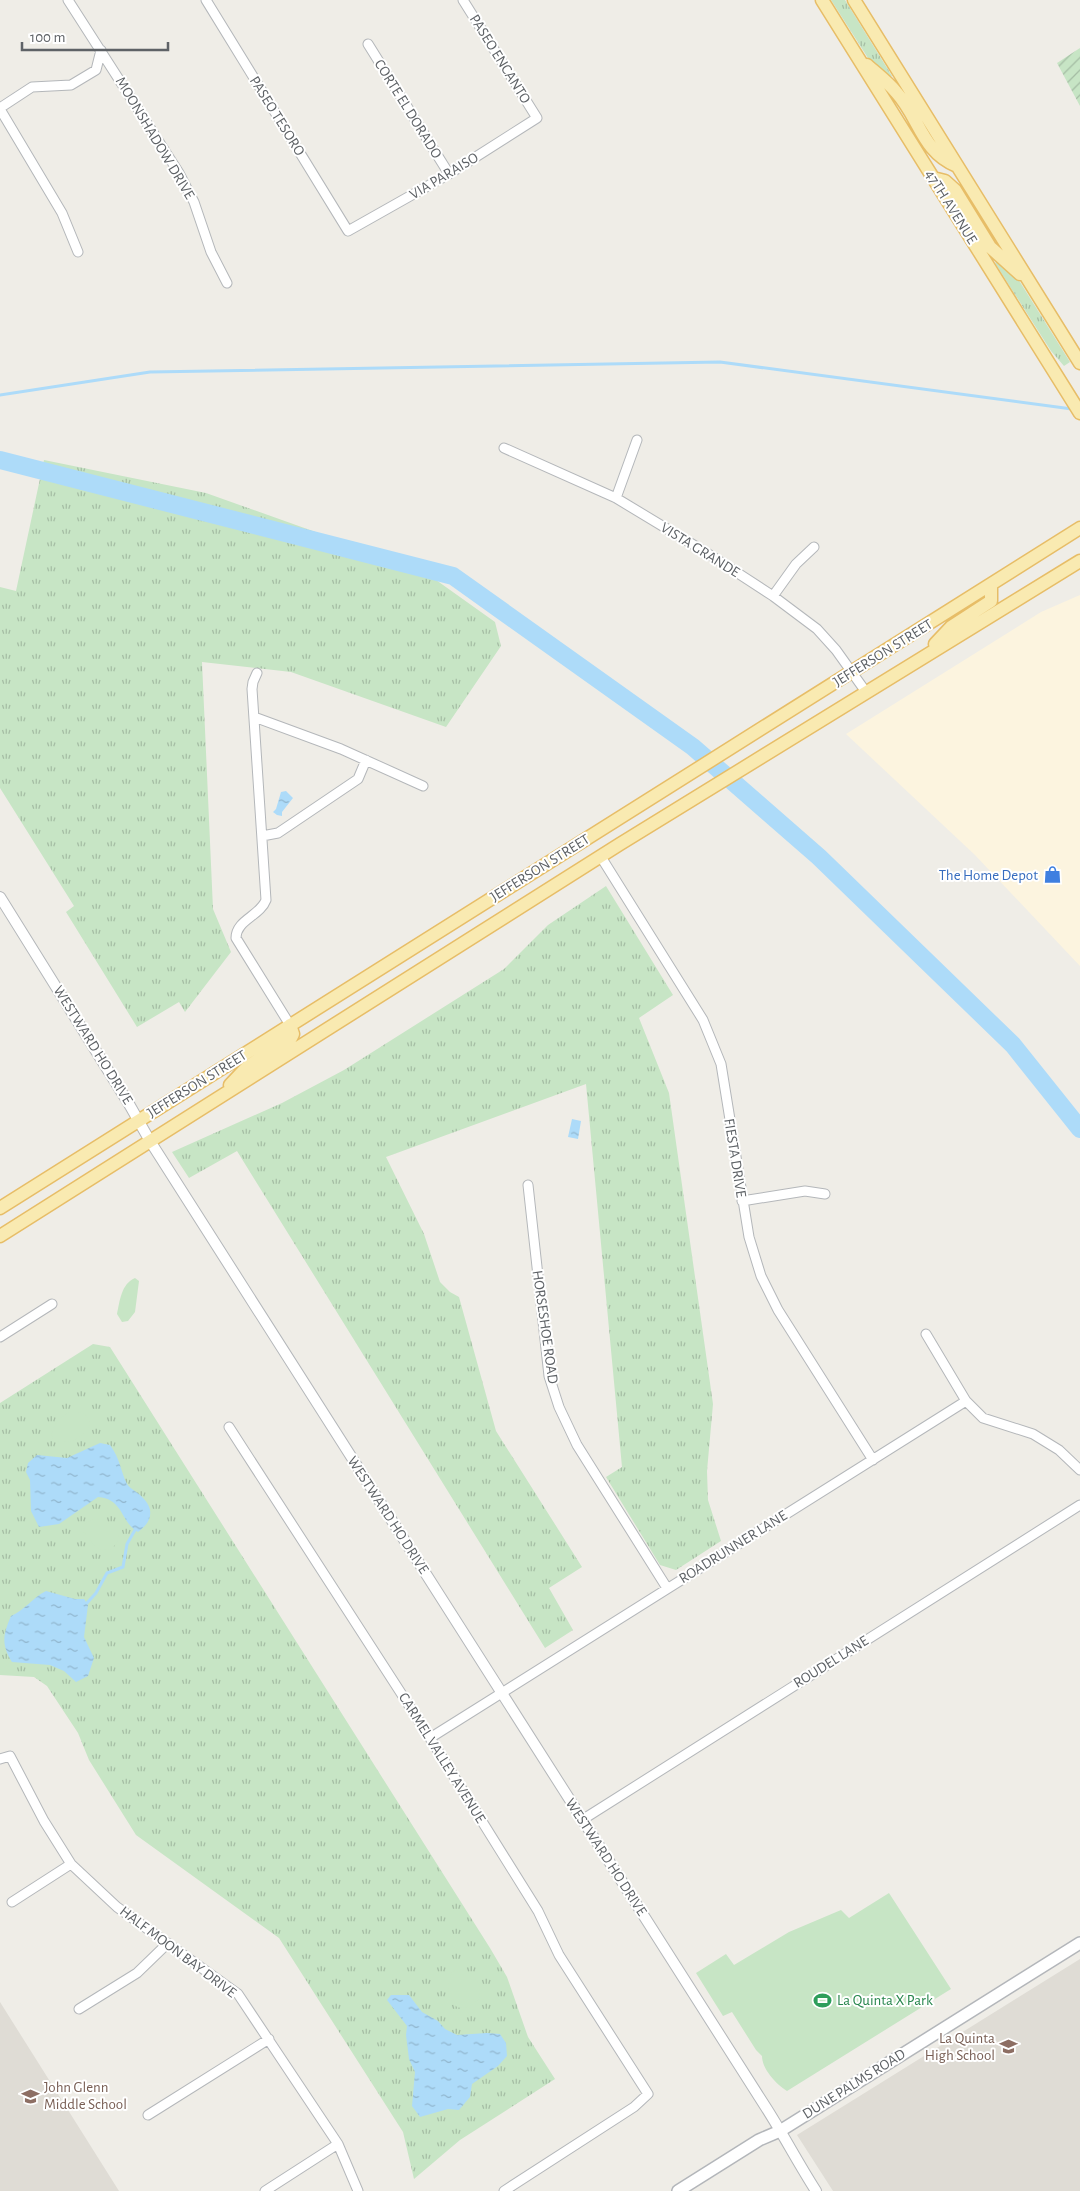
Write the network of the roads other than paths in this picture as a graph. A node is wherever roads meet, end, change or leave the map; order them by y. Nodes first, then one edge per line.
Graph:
1 (68, 0) edge
2 (206, 0) edge
3 (463, 0) edge
4 (822, 0) edge
5 (854, 0) edge
6 (368, 44) dead end
7 (101, 50) junction
8 (856, 54) junction
9 (0, 108) edge
10 (537, 118) joint
11 (957, 166) junction
12 (448, 174) junction
13 (933, 178) junction
14 (348, 231) joint
15 (78, 252) dead end
16 (227, 283) dead end
17 (1032, 285) junction
18 (1080, 363) edge
19 (1080, 413) edge
20 (637, 440) dead end
21 (504, 448) dead end
22 (616, 498) junction
23 (1080, 528) edge
24 (814, 547) dead end
25 (1080, 561) edge
26 (992, 584) junction
27 (773, 596) junction
28 (923, 657) junction
29 (258, 672) dead end
30 (852, 673) junction
31 (866, 692) junction
32 (254, 717) junction
33 (366, 760) junction
34 (423, 786) dead end
35 (262, 836) junction
36 (602, 857) junction
37 (0, 897) edge
38 (290, 1025) junction
39 (216, 1099) junction
40 (138, 1121) junction
41 (150, 1141) junction
42 (528, 1185) dead end
43 (825, 1194) dead end
44 (742, 1201) junction
45 (0, 1208) edge
46 (0, 1236) edge
47 (52, 1304) dead end
48 (926, 1334) dead end
49 (0, 1337) edge
50 (966, 1402) junction
51 (229, 1428) dead end
52 (873, 1460) junction
53 (1080, 1470) edge
54 (1080, 1505) edge
55 (667, 1588) junction
56 (501, 1692) junction
57 (430, 1738) junction
58 (0, 1759) edge
59 (582, 1820) junction
60 (72, 1864) junction
61 (12, 1902) dead end
62 (168, 1943) junction
63 (1080, 1943) edge
64 (79, 2010) dead end
65 (269, 2039) junction
66 (148, 2115) dead end
67 (780, 2131) junction
68 (338, 2144) junction
69 (265, 2191) edge
70 (358, 2191) edge
71 (504, 2191) edge
72 (678, 2191) edge
73 (816, 2191) edge

1 - 7 street, MOONSHADOW DRIVE
2 - 14 street, PASEO TESORO
3 - 10 street, PASEO ENCANTO
4 - 8 main road, 47TH AVENUE
5 - 11 main road, 47TH AVENUE
6 - 12 street, CORTE EL DORADO
7 - 9 street
7 - 16 street, MOONSHADOW DRIVE
8 - 11 main road
8 - 13 main road, 47TH AVENUE
9 - 15 street
10 - 12 street, VIA PARAISO
11 - 17 main road, 47TH AVENUE
12 - 14 street, VIA PARAISO
13 - 17 main road
13 - 19 main road, 47TH AVENUE
17 - 18 main road, 47TH AVENUE
20 - 22 street
21 - 22 street, VISTA GRANDE
22 - 27 street, VISTA GRANDE
23 - 26 main road, JEFFERSON STREET
24 - 27 street
25 - 28 main road, JEFFERSON STREET
26 - 28 main road
26 - 30 main road, JEFFERSON STREET
27 - 30 street, VISTA GRANDE
28 - 31 main road, JEFFERSON STREET
29 - 32 street
30 - 31 street, VISTA GRANDE
30 - 38 main road, JEFFERSON STREET
31 - 36 main road, JEFFERSON STREET
32 - 33 street
32 - 35 street
33 - 34 street
33 - 35 street
35 - 38 street
36 - 39 main road, JEFFERSON STREET
36 - 44 street, FIESTA DRIVE
37 - 40 street, WESTWARD HO DRIVE
38 - 39 main road
38 - 40 main road, JEFFERSON STREET
39 - 41 main road, JEFFERSON STREET
40 - 41 street, WESTWARD HO DRIVE
40 - 45 main road, JEFFERSON STREET
41 - 46 main road, JEFFERSON STREET
41 - 56 street, WESTWARD HO DRIVE
42 - 55 street, HORSESHOE ROAD
43 - 44 street
44 - 52 street, FIESTA DRIVE
47 - 49 street
48 - 50 street
50 - 52 street, ROADRUNNER LANE
50 - 53 street
51 - 57 street, CARMEL VALLEY AVENUE
52 - 55 street, ROADRUNNER LANE
54 - 59 street, ROUDEL LANE
55 - 56 street, ROADRUNNER LANE
56 - 57 street, ROADRUNNER LANE
56 - 59 street, WESTWARD HO DRIVE
57 - 71 street, CARMEL VALLEY AVENUE
58 - 60 street, HALF MOON BAY DRIVE
59 - 67 street, WESTWARD HO DRIVE
60 - 61 street
60 - 62 street, HALF MOON BAY DRIVE
62 - 64 street
62 - 65 street, HALF MOON BAY DRIVE
63 - 67 main road, DUNE PALMS ROAD
65 - 66 street
65 - 68 street, HALF MOON BAY DRIVE
67 - 72 main road, DUNE PALMS ROAD
67 - 73 street, WESTWARD HO DRIVE
68 - 69 street
68 - 70 street, HALF MOON BAY DRIVE

